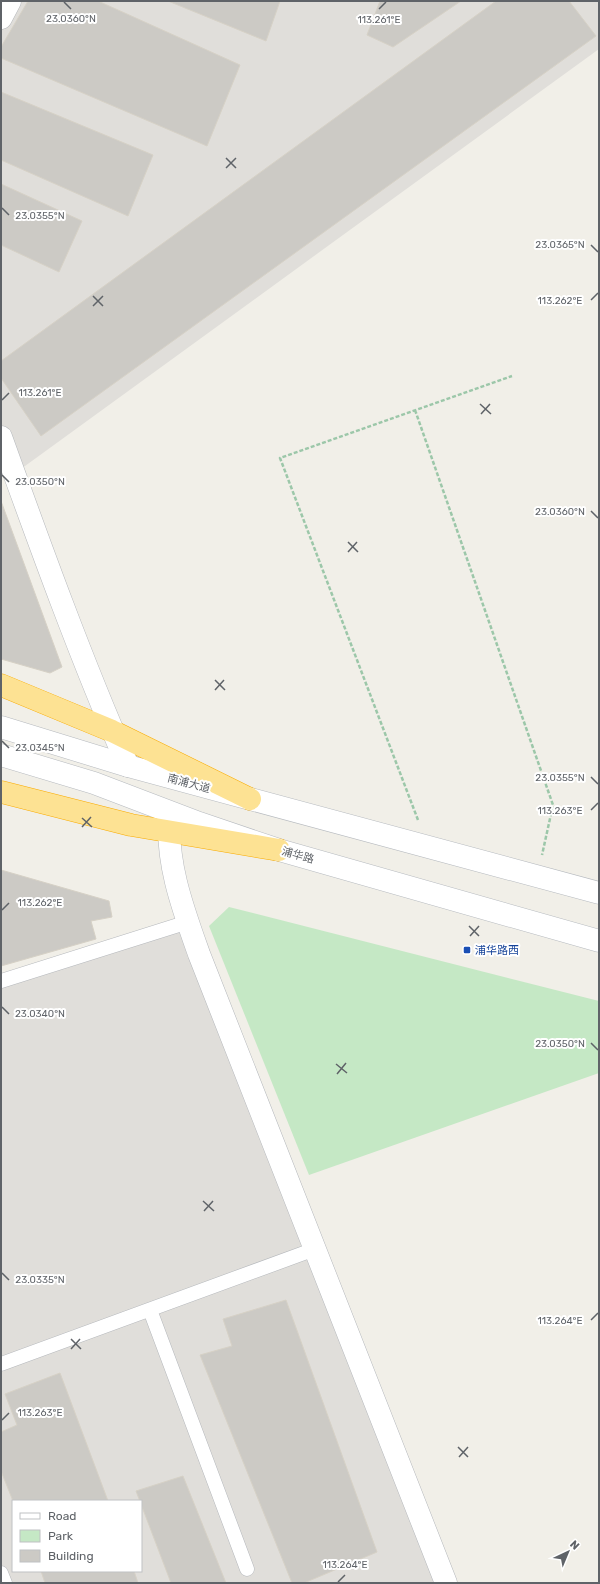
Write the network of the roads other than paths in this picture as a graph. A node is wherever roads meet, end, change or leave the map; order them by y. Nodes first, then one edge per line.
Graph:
1 (10, 1) edge
2 (1, 18) edge
3 (1, 437) edge
4 (1, 685) edge
5 (1, 727) edge
6 (112, 731) junction
7 (1, 755) edge
8 (128, 766) junction
9 (1, 792) edge
10 (250, 799) junction
11 (169, 822) junction
12 (279, 850) joint
13 (599, 893) edge
14 (188, 922) junction
15 (599, 941) edge
16 (1, 981) edge
17 (315, 1249) junction
18 (150, 1310) junction
19 (1, 1364) edge
20 (247, 1569) dead end
21 (1, 1573) edge
22 (5, 1583) edge
23 (446, 1583) edge

1 - 2 street
3 - 6 street
4 - 6 highway
5 - 8 street
6 - 8 street
6 - 10 highway
7 - 11 street
8 - 10 street, 南浦大道
9 - 11 highway
10 - 13 street
11 - 12 highway
11 - 14 street
12 - 15 street, 浦华路
14 - 16 lane
14 - 17 street
17 - 18 lane
17 - 23 street
18 - 19 lane
18 - 20 lane
21 - 22 lane

